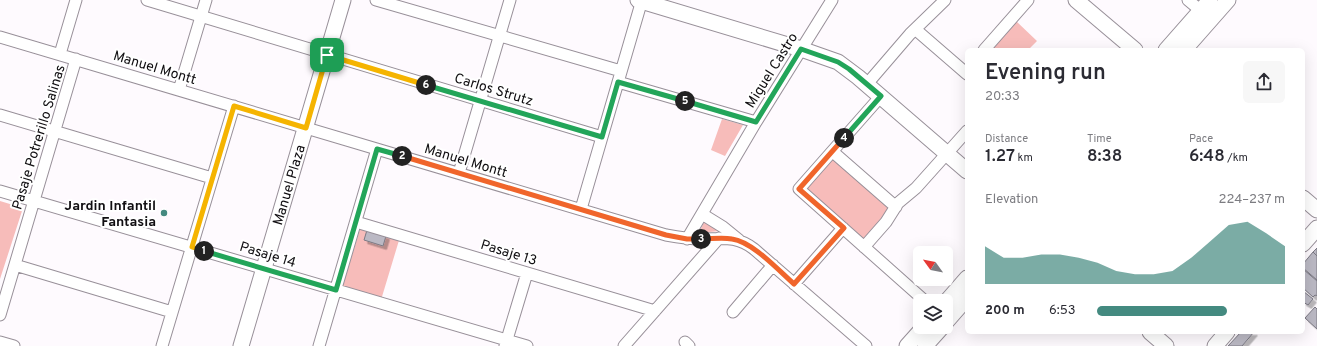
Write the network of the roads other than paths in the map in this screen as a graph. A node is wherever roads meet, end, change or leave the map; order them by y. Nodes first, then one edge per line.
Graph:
1 (76, 0) edge
2 (147, 0) edge
3 (206, 0) edge
4 (343, 0) edge
5 (376, 0) edge
6 (510, 0) edge
7 (640, 0) edge
8 (832, 0) edge
9 (945, 0) edge
10 (1028, 0) edge
11 (1076, 0) edge
12 (1188, 0) edge
13 (1228, 0) edge
14 (1207, 10) edge
15 (201, 16) junction
16 (915, 29) junction
17 (500, 36) junction
18 (0, 37) edge
19 (986, 48) edge
20 (1133, 48) edge
21 (1168, 48) edge
22 (1185, 48) edge
23 (801, 49) junction
24 (60, 54) junction
25 (327, 55) junction
26 (76, 59) junction
27 (965, 71) edge
28 (620, 77) junction
29 (867, 84) junction
30 (179, 90) junction
31 (881, 96) junction
32 (481, 101) junction
33 (234, 106) junction
34 (0, 115) edge
35 (756, 122) junction
36 (306, 128) junction
37 (55, 131) junction
38 (965, 133) edge
39 (602, 137) junction
40 (377, 149) junction
41 (832, 152) junction
42 (947, 154) junction
43 (965, 169) edge
44 (460, 173) junction
45 (212, 178) junction
46 (0, 191) edge
47 (1305, 200) edge
48 (34, 201) junction
49 (896, 207) junction
50 (581, 210) junction
51 (1317, 210) edge
52 (702, 214) junction
53 (356, 222) junction
54 (844, 228) junction
55 (1317, 228) edge
56 (719, 238) junction
57 (687, 239) junction
58 (741, 241) junction
59 (1305, 242) edge
60 (192, 247) junction
61 (864, 247) junction
62 (15, 265) junction
63 (773, 266) junction
64 (264, 269) junction
65 (527, 273) junction
66 (965, 280) edge
67 (794, 284) junction
68 (336, 290) junction
69 (917, 294) edge
70 (953, 294) edge
71 (965, 300) edge
72 (655, 311) junction
73 (172, 312) junction
74 (733, 312) dead end
75 (953, 314) edge
76 (0, 315) edge
77 (918, 334) edge
78 (936, 334) edge
79 (1152, 334) edge
80 (1225, 334) edge
81 (0, 342) edge
82 (506, 343) edge
83 (14, 346) edge
84 (162, 346) edge
85 (241, 346) edge
86 (319, 346) edge
87 (527, 346) edge
88 (624, 346) edge
89 (866, 346) edge
90 (907, 346) edge
91 (925, 346) edge
92 (1166, 346) edge
93 (1215, 346) edge

1 - 24 street, Pasaje Potrerillo Salinas
2 - 15 street, Carlos Strutz
3 - 15 street
4 - 25 street, Manuel Plaza
5 - 17 street
6 - 17 street
7 - 23 street
7 - 28 street
8 - 23 street, Miguel Castro
9 - 16 street
10 - 19 street
11 - 20 street
12 - 14 street
13 - 14 street
14 - 21 street
14 - 22 street
15 - 25 street, Carlos Strutz
15 - 30 street
16 - 27 street
16 - 29 street
17 - 28 street
17 - 32 street
18 - 24 street, Manuel Montt
23 - 29 street
23 - 35 street, Miguel Castro
24 - 26 street, Manuel Montt
25 - 32 street, Carlos Strutz
25 - 36 street, Manuel Plaza
26 - 30 street, Manuel Montt
26 - 37 street, Pasaje Potrerillo Salinas
28 - 35 street
28 - 39 street
29 - 31 street
30 - 33 street, Manuel Montt
31 - 41 street
31 - 42 street
32 - 39 street, Carlos Strutz
32 - 44 street
33 - 36 street, Manuel Montt
33 - 45 street
34 - 37 street
35 - 52 street, Miguel Castro
36 - 40 street, Manuel Montt
36 - 64 street, Manuel Plaza
37 - 45 street
37 - 48 street, Pasaje Potrerillo Salinas
38 - 42 street
39 - 50 street
40 - 44 street, Manuel Montt
40 - 53 street
41 - 49 street
41 - 54 street
42 - 43 street
42 - 49 street
44 - 50 street, Manuel Montt
45 - 60 street
46 - 48 street, Pasaje 14
47 - 51 street
48 - 60 street, Pasaje 14
48 - 62 street, Pasaje Potrerillo Salinas
49 - 61 street
50 - 57 street, Manuel Montt
52 - 57 street, Miguel Castro
52 - 58 street, Manuel Montt
53 - 65 street, Pasaje 13
53 - 68 street
54 - 61 street
54 - 67 street
55 - 59 street
56 - 57 street, Manuel Montt
56 - 58 street, Manuel Montt
56 - 72 street
58 - 63 street, Manuel Montt
60 - 64 street, Pasaje 14
60 - 73 street
61 - 69 street
62 - 73 street
62 - 76 street, Pasaje Potrerillo Salinas
63 - 67 street, Manuel Montt
63 - 74 street
64 - 68 street, Pasaje 14
64 - 85 street, Manuel Plaza
65 - 72 street, Pasaje 13
65 - 82 street
66 - 70 street
67 - 89 street, Manuel Montt
68 - 82 street, Pasaje 14
68 - 86 street
71 - 75 street
72 - 88 street
73 - 84 street
77 - 90 street
78 - 91 street
79 - 92 street
80 - 93 street
81 - 83 street
82 - 87 street, Pasaje 14

